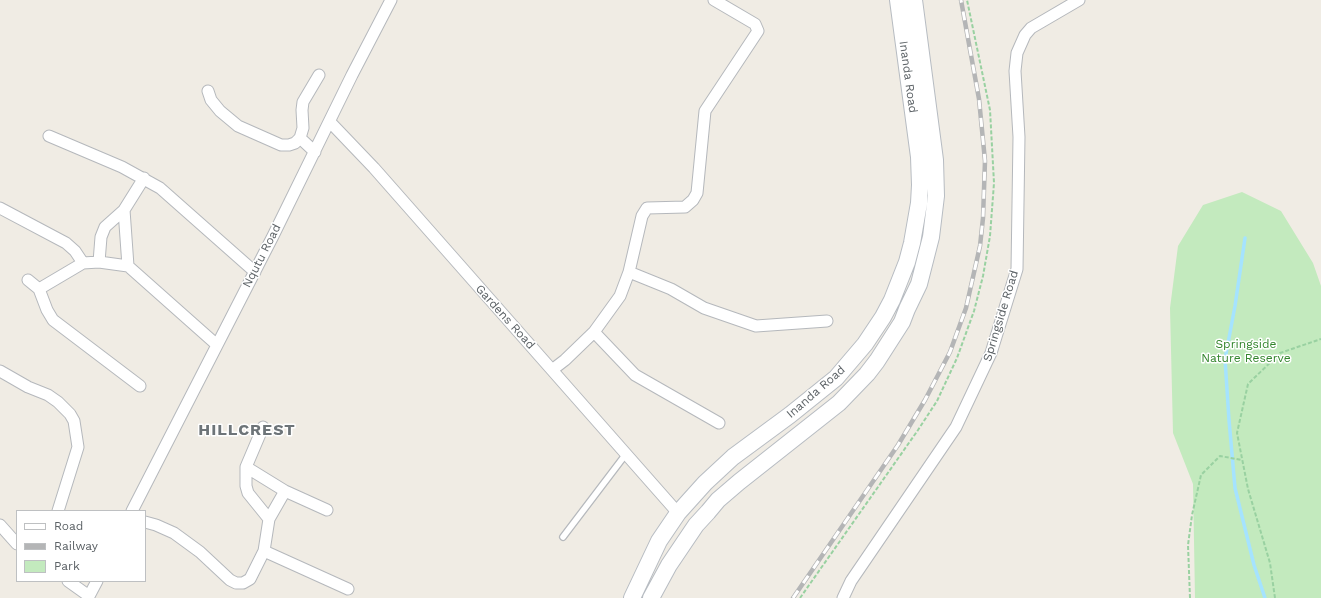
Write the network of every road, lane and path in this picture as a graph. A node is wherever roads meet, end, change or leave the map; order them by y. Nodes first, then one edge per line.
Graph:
1 (391, 0) edge
2 (714, 0) edge
3 (898, 0) edge
4 (914, 0) edge
5 (968, 0) edge
6 (1079, 0) edge
7 (319, 75) dead end
8 (208, 91) dead end
9 (330, 122) junction
10 (49, 136) dead end
11 (302, 140) junction
12 (315, 152) junction
13 (144, 178) junction
14 (0, 208) edge
15 (124, 210) junction
16 (99, 262) junction
17 (83, 263) junction
18 (128, 266) junction
19 (254, 272) junction
20 (629, 272) junction
21 (28, 280) dead end
22 (39, 289) junction
23 (827, 321) dead end
24 (594, 332) junction
25 (1321, 340) edge
26 (217, 345) junction
27 (552, 370) junction
28 (0, 371) edge
29 (140, 386) dead end
30 (719, 423) dead end
31 (263, 427) dead end
32 (626, 454) junction
33 (1242, 460) junction
34 (246, 467) junction
35 (285, 491) junction
36 (58, 510) edge
37 (133, 510) edge
38 (327, 510) dead end
39 (678, 513) junction
40 (269, 519) junction
41 (146, 522) edge
42 (0, 525) edge
43 (563, 536) dead end
44 (16, 543) edge
45 (264, 551) junction
46 (96, 582) edge
47 (71, 583) edge
48 (348, 589) dead end
49 (88, 597) edge
50 (632, 598) edge
51 (651, 598) edge
52 (800, 598) edge
53 (843, 598) edge
54 (1190, 598) edge
55 (1275, 598) edge

1 - 9 street, Nqutu Road
2 - 20 street
3 - 39 main road, Inanda Road
4 - 51 main road, Inanda Road
5 - 52 path
6 - 53 street, Springside Road
7 - 11 street
8 - 11 street
9 - 12 street, Nqutu Road
9 - 27 street, Gardens Road
10 - 13 street
11 - 12 street
12 - 19 street, Nqutu Road
13 - 15 street
13 - 19 street
14 - 17 street
15 - 16 street
15 - 18 street
16 - 17 street
16 - 18 street
17 - 22 street
18 - 26 street
19 - 26 street, Nqutu Road
20 - 23 street
20 - 24 street
21 - 22 street
22 - 29 street
24 - 27 street
24 - 30 street
25 - 33 path
26 - 37 street, Nqutu Road
27 - 32 street, Gardens Road
28 - 36 street
31 - 34 street
32 - 39 street, Gardens Road
32 - 43 lane
33 - 54 path
33 - 55 path
34 - 35 street
34 - 40 street
35 - 38 street
35 - 40 street
39 - 50 main road, Inanda Road
40 - 45 street
41 - 45 street
42 - 44 street
45 - 48 street
46 - 49 street
47 - 49 street

